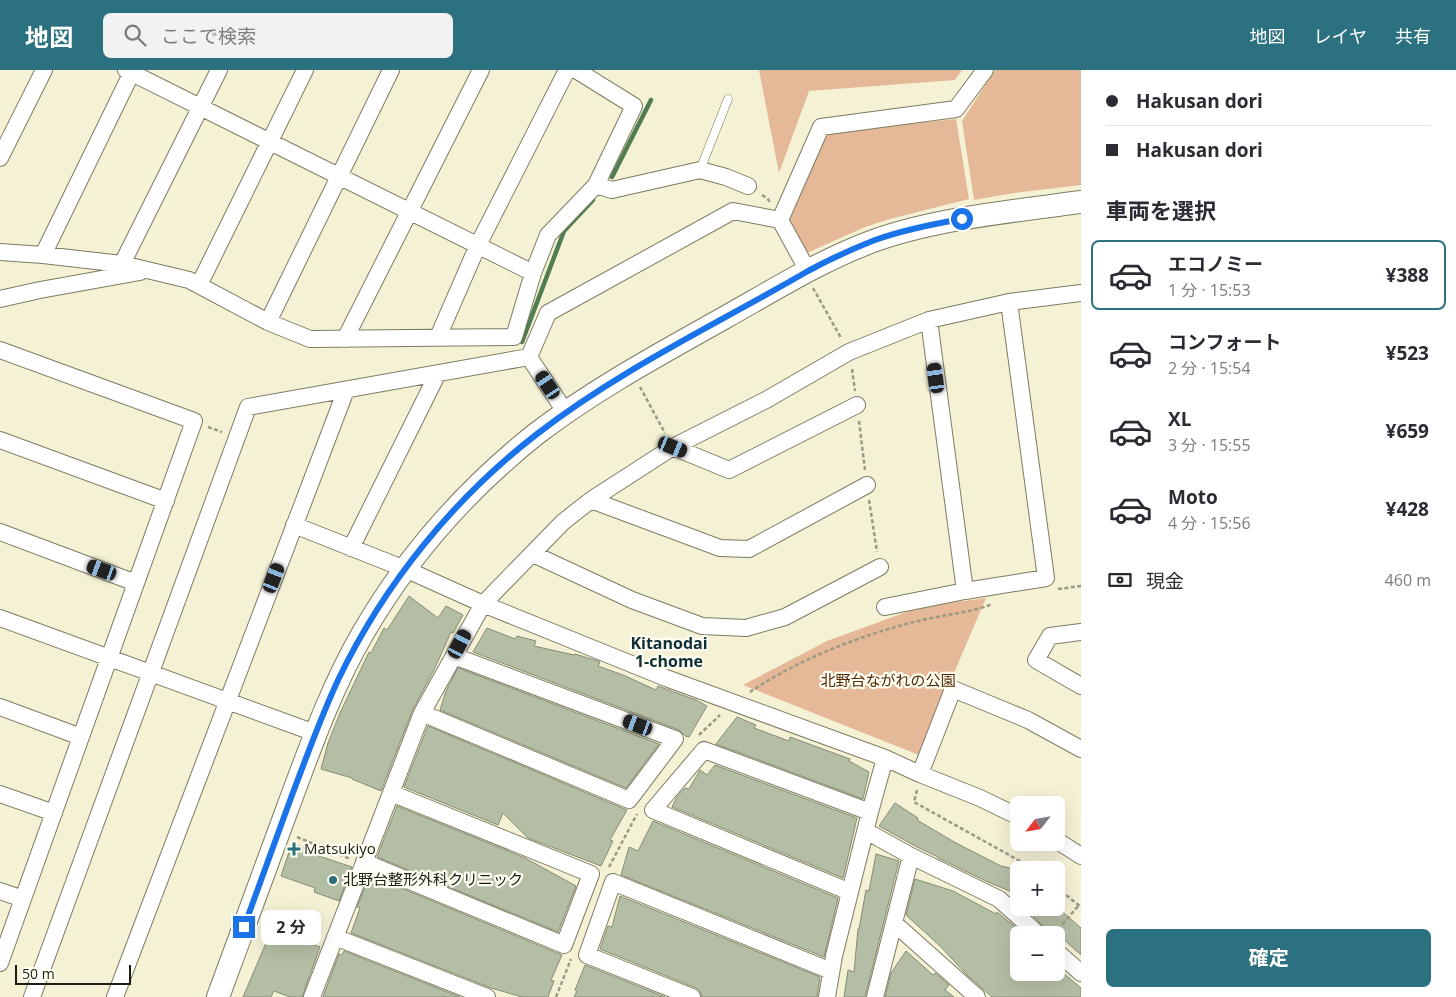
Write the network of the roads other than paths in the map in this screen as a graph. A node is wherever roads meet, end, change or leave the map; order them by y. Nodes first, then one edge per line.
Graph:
1 (44, 70) edge
2 (219, 70) edge
3 (305, 70) edge
4 (391, 70) edge
5 (481, 70) edge
6 (567, 70) edge
7 (576, 70) edge
8 (985, 70) edge
9 (130, 71) edge
10 (728, 99) dead end
11 (201, 107) junction
12 (270, 142) junction
13 (0, 158) edge
14 (700, 170) junction
15 (339, 176) junction
16 (596, 185) junction
17 (748, 186) dead end
18 (1081, 202) edge
19 (409, 211) junction
20 (780, 220) junction
21 (478, 246) junction
22 (0, 252) edge
23 (43, 255) junction
24 (122, 264) junction
25 (147, 271) junction
26 (806, 272) junction
27 (533, 273) junction
28 (199, 285) junction
29 (1081, 293) edge
30 (0, 299) edge
31 (1009, 302) junction
32 (929, 320) junction
33 (268, 322) junction
34 (438, 337) junction
35 (345, 339) junction
36 (0, 350) edge
37 (529, 357) junction
38 (438, 373) junction
39 (346, 390) junction
40 (857, 405) road end
41 (566, 412) junction
42 (0, 440) edge
43 (673, 447) junction
44 (867, 486) road end
45 (591, 500) junction
46 (166, 501) junction
47 (294, 526) junction
48 (0, 532) edge
49 (351, 548) junction
50 (533, 554) junction
51 (880, 567) road end
52 (405, 569) junction
53 (136, 583) junction
54 (965, 591) junction
55 (483, 604) junction
56 (885, 608) dead end
57 (0, 618) edge
58 (1081, 632) edge
59 (454, 656) junction
60 (109, 658) junction
61 (151, 673) junction
62 (1081, 686) edge
63 (228, 701) junction
64 (0, 707) edge
65 (422, 713) junction
66 (315, 733) junction
67 (81, 736) junction
68 (1081, 750) edge
69 (885, 758) junction
70 (920, 774) junction
71 (391, 792) junction
72 (0, 794) edge
73 (870, 812) junction
74 (54, 813) junction
75 (1010, 813) edge
76 (866, 831) junction
77 (1065, 846) edge
78 (911, 856) junction
79 (1081, 856) edge
80 (364, 862) junction
81 (0, 891) edge
82 (850, 892) junction
83 (23, 899) junction
84 (894, 923) junction
85 (1029, 926) edge
86 (335, 937) junction
87 (1065, 959) edge
88 (0, 963) edge
89 (831, 971) junction
90 (1081, 973) edge
91 (32, 997) edge
92 (116, 997) edge
93 (218, 997) edge
94 (312, 997) edge
95 (487, 997) edge
96 (692, 997) edge
97 (827, 997) edge
98 (876, 997) edge
99 (977, 997) edge

1 - 13 street
2 - 11 street
3 - 12 street
4 - 15 street
5 - 19 street
6 - 21 street
7 - 16 street
8 - 20 street
9 - 11 street
9 - 23 street
10 - 14 lane
11 - 12 street
11 - 24 street
12 - 15 street
12 - 28 street
14 - 16 street
14 - 17 street
15 - 19 street
15 - 33 street
16 - 27 street
18 - 26 street
19 - 21 street
19 - 35 street
20 - 26 street
20 - 37 street
21 - 27 street
21 - 34 street
22 - 23 street
23 - 24 street
24 - 25 street
25 - 28 street
25 - 30 street
26 - 41 street
27 - 34 street
28 - 33 street
29 - 31 street
31 - 32 street
31 - 54 street
32 - 43 street
32 - 54 street
33 - 35 street
34 - 35 street
36 - 46 street
37 - 38 street
37 - 41 street
38 - 39 street
38 - 49 street
39 - 47 street
39 - 61 street
40 - 43 street
41 - 52 street
42 - 46 street
43 - 45 street
44 - 45 street
45 - 50 street
46 - 53 street
47 - 49 street
47 - 63 street
48 - 53 street
49 - 52 street
50 - 51 street
50 - 55 street
52 - 55 street
52 - 66 street
53 - 60 street
54 - 56 street
55 - 59 street
55 - 69 street
57 - 60 street
58 - 62 street
59 - 65 street
59 - 65 street
60 - 61 street
60 - 67 street
61 - 63 street
61 - 91 street
63 - 66 street
63 - 92 street
64 - 67 street
65 - 71 street
66 - 93 street
67 - 74 street
68 - 70 street
69 - 70 street
69 - 73 street
70 - 75 street
71 - 80 street
71 - 80 street
72 - 74 street
73 - 76 street
73 - 82 street
74 - 83 street
76 - 78 street
76 - 82 street
77 - 79 street
78 - 84 street
78 - 85 street
80 - 86 street
81 - 83 street
82 - 89 street
83 - 88 street
84 - 98 street
84 - 99 street
86 - 94 street
86 - 95 street
87 - 90 street
89 - 96 street
89 - 97 street

